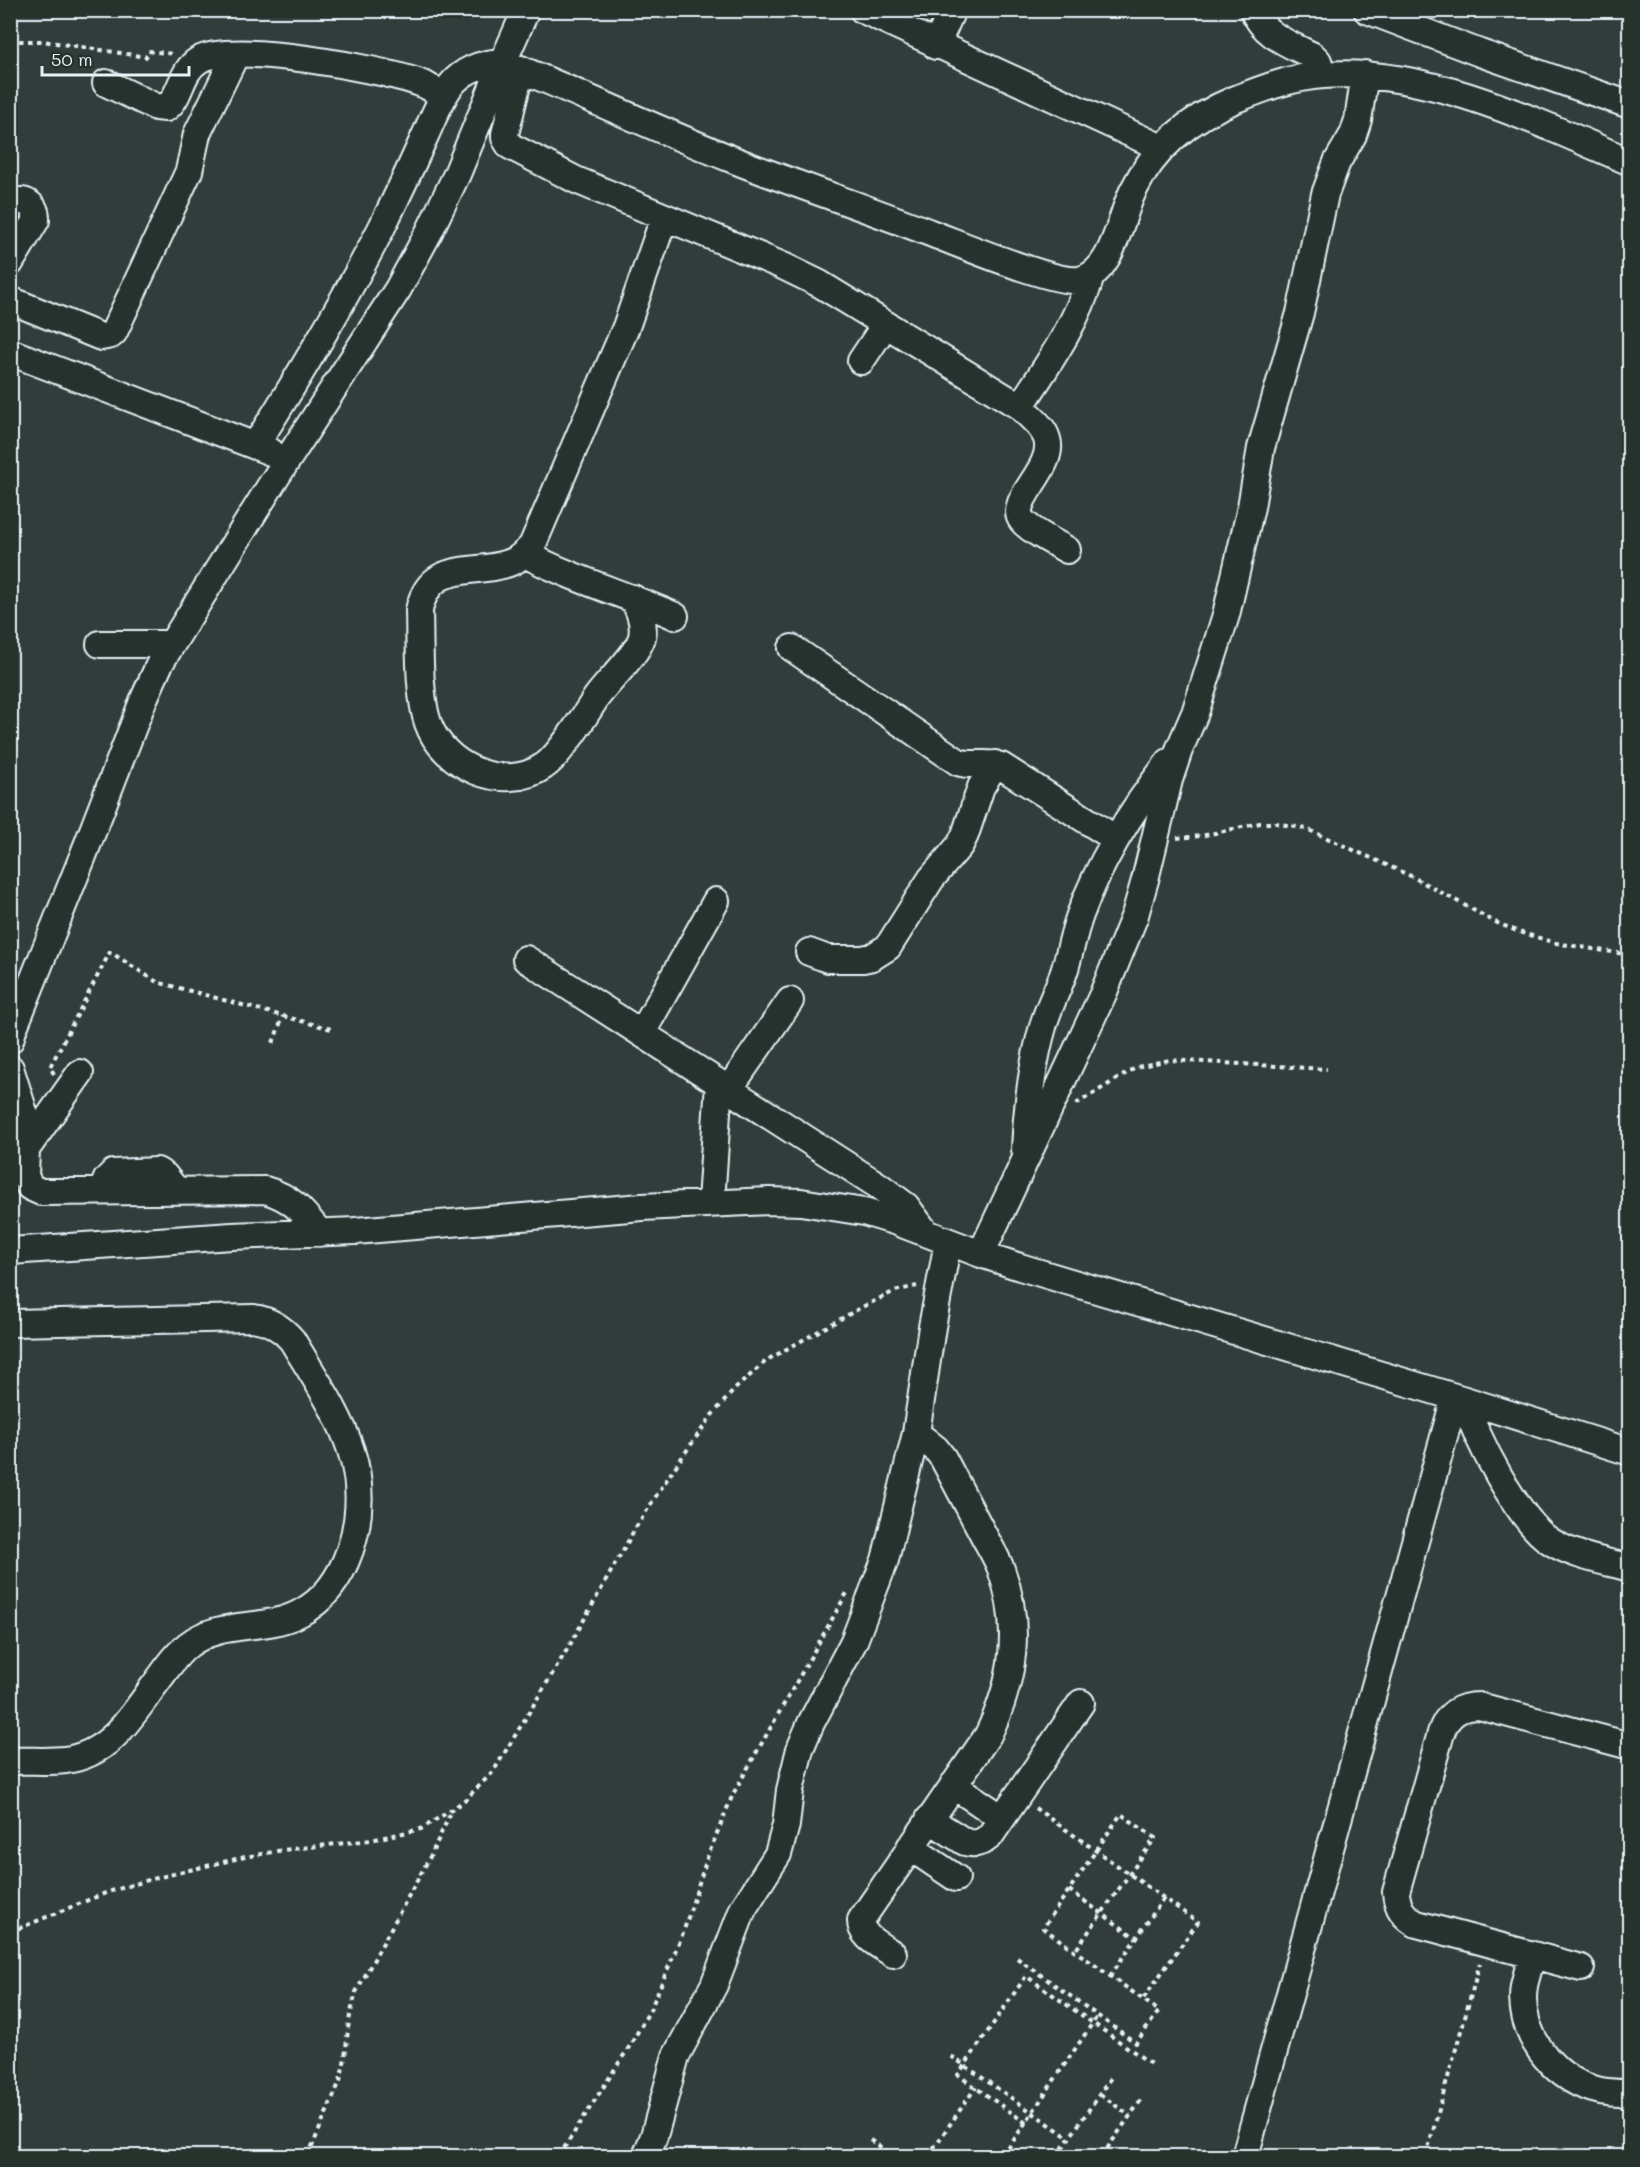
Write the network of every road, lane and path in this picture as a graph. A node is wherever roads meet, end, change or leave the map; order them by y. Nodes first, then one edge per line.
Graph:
1 (526, 10) edge
2 (863, 10) edge
3 (952, 10) edge
4 (1253, 10) edge
5 (1381, 13) edge
6 (10, 41) edge
7 (936, 46) junction
8 (236, 54) junction
9 (205, 57) junction
10 (512, 65) junction
11 (1365, 74) junction
12 (1323, 75) junction
13 (106, 83) dead end
14 (443, 98) junction
15 (1629, 105) edge
16 (1162, 148) junction
17 (1629, 162) edge
18 (10, 204) edge
19 (664, 218) junction
20 (10, 263) edge
21 (1090, 276) junction
22 (12, 304) edge
23 (885, 325) junction
24 (10, 352) edge
25 (861, 362) dead end
26 (1018, 404) junction
27 (255, 446) junction
28 (289, 458) junction
29 (1066, 550) dead end
30 (525, 554) junction
31 (633, 598) junction
32 (675, 616) dead end
33 (100, 644) dead end
34 (171, 644) junction
35 (792, 648) dead end
36 (1179, 750) junction
37 (995, 764) junction
38 (1155, 837) junction
39 (1116, 839) junction
40 (716, 901) dead end
41 (808, 952) dead end
42 (1629, 955) edge
43 (526, 959) dead end
44 (790, 1001) dead end
45 (283, 1016) junction
46 (331, 1029) dead end
47 (642, 1033) junction
48 (10, 1040) edge
49 (273, 1043) dead end
50 (10, 1068) edge
51 (1327, 1069) dead end
52 (73, 1082) joint
53 (724, 1086) junction
54 (1048, 1112) junction
55 (27, 1148) junction
56 (1024, 1162) junction
57 (711, 1202) junction
58 (320, 1233) junction
59 (937, 1238) junction
60 (10, 1251) edge
61 (981, 1254) junction
62 (939, 1284) junction
63 (10, 1323) edge
64 (1460, 1398) junction
65 (916, 1434) junction
66 (1629, 1452) edge
67 (1629, 1568) edge
68 (853, 1582) dead end
69 (1082, 1703) dead end
70 (1629, 1746) edge
71 (10, 1761) edge
72 (953, 1785) junction
73 (1017, 1796) junction
74 (453, 1809) junction
75 (1002, 1818) junction
76 (929, 1819) junction
77 (910, 1847) junction
78 (1096, 1851) junction
79 (1130, 1874) junction
80 (956, 1878) dead end
81 (1069, 1890) junction
82 (1164, 1898) junction
83 (1102, 1914) junction
84 (10, 1932) edge
85 (1136, 1938) junction
86 (1485, 1942) junction
87 (1075, 1951) junction
88 (893, 1954) dead end
89 (1532, 1955) junction
90 (1017, 1958) dead end
91 (1581, 1968) dead end
92 (1110, 1976) junction
93 (1143, 2000) junction
94 (1098, 2015) junction
95 (1093, 2023) junction
96 (951, 2056) dead end
97 (965, 2066) junction
98 (1154, 2066) dead end
99 (1112, 2076) dead end
100 (976, 2087) junction
101 (1629, 2093) edge
102 (1100, 2094) junction
103 (1141, 2100) dead end
104 (1033, 2113) junction
105 (1130, 2116) junction
106 (1026, 2122) junction
107 (1069, 2138) junction
108 (870, 2140) dead end
109 (308, 2157) edge
110 (559, 2157) edge
111 (646, 2157) edge
112 (894, 2157) edge
113 (928, 2157) edge
114 (1002, 2157) edge
115 (1057, 2157) edge
116 (1102, 2157) edge
117 (1245, 2157) edge
118 (1426, 2157) edge

1 - 10 street
2 - 7 street
3 - 7 street
4 - 12 street
5 - 15 street
6 - 9 path
7 - 16 street
8 - 9 street
8 - 14 street
8 - 22 street
9 - 13 street
10 - 14 street
10 - 19 street
10 - 21 street
10 - 28 street
11 - 12 street
11 - 17 street
11 - 36 street
12 - 16 street
14 - 27 street
16 - 21 street
18 - 20 street
19 - 23 street
19 - 30 street
21 - 26 street
23 - 25 street
23 - 26 street
24 - 27 street
26 - 29 street
27 - 28 street
28 - 34 street
30 - 31 street
30 - 31 street
31 - 32 street
33 - 34 street
34 - 48 street
35 - 37 street
36 - 38 street
36 - 39 street
37 - 39 street
37 - 41 street
38 - 42 path
38 - 54 street
39 - 56 street
40 - 47 street
43 - 47 street
44 - 53 street
45 - 46 path
45 - 49 path
45 - 52 path
47 - 53 street
50 - 55 street
51 - 54 path
52 - 55 street
53 - 57 street
53 - 59 street
54 - 56 street
55 - 58 street
56 - 61 street
57 - 58 street
57 - 59 street
58 - 60 street
59 - 61 street
59 - 62 street
61 - 64 street
62 - 65 street
62 - 74 path
63 - 71 street
64 - 66 street
64 - 67 street
64 - 117 street
65 - 72 street
65 - 111 street
68 - 110 path
69 - 73 street
70 - 86 street
72 - 75 street
72 - 76 street
73 - 75 street
73 - 78 path
74 - 84 path
74 - 109 path
75 - 76 street
76 - 77 street
77 - 80 street
77 - 88 street
78 - 79 path
78 - 79 path
78 - 81 path
79 - 82 path
79 - 83 path
81 - 83 path
81 - 87 path
82 - 85 path
82 - 93 path
83 - 85 path
83 - 87 path
85 - 92 path
86 - 89 street
86 - 118 path
87 - 92 path
89 - 91 street
89 - 101 street
90 - 94 path
92 - 93 path
93 - 94 path
94 - 95 path
95 - 97 path
95 - 98 path
95 - 104 path
96 - 97 path
97 - 100 path
97 - 104 path
99 - 102 path
100 - 106 path
100 - 113 path
102 - 105 path
102 - 107 path
103 - 105 path
104 - 106 path
104 - 107 path
105 - 116 path
106 - 114 path
107 - 115 path
108 - 112 path

